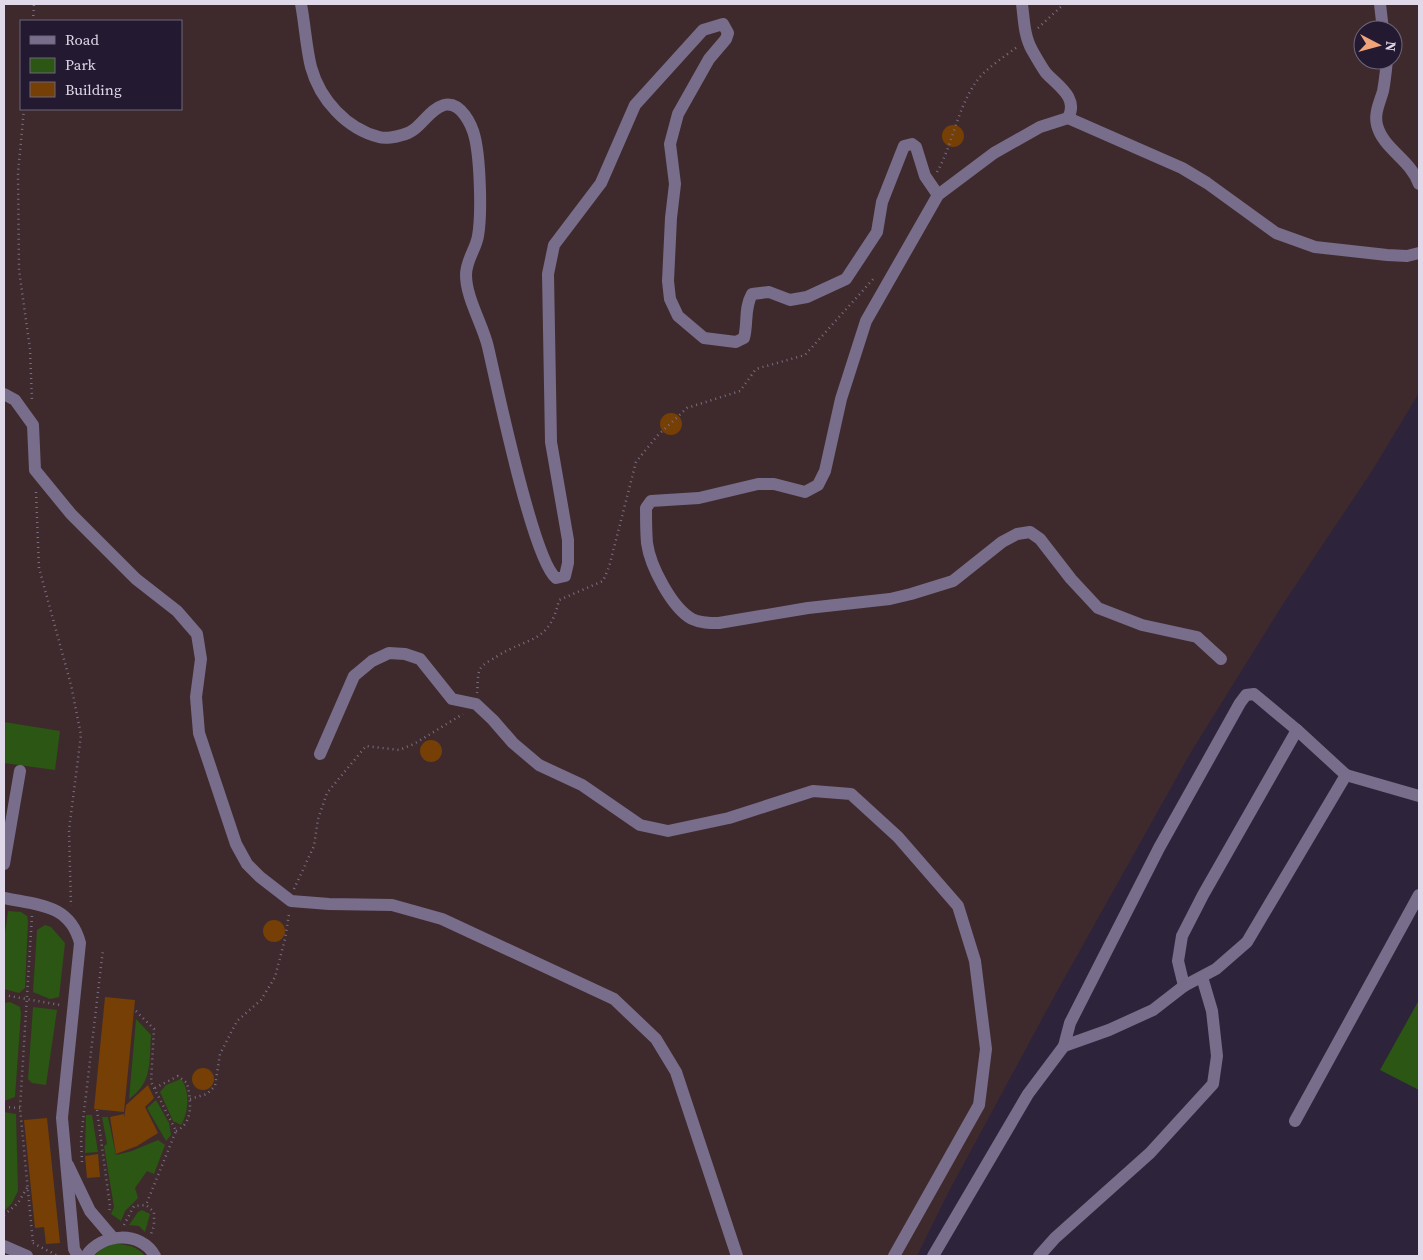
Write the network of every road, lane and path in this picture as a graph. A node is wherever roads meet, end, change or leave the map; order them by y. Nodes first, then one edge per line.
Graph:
1 (34, 4) edge
2 (301, 4) edge
3 (1022, 4) edge
4 (1064, 4) edge
5 (1380, 4) edge
6 (33, 20) edge
7 (1382, 20) edge
8 (1027, 38) junction
9 (1386, 70) edge
10 (24, 110) edge
11 (1068, 118) junction
12 (930, 184) junction
13 (1419, 184) edge
14 (938, 195) junction
15 (1419, 253) edge
16 (876, 276) dead end
17 (4, 394) edge
18 (33, 425) junction
19 (35, 470) junction
20 (1221, 659) dead end
21 (476, 704) junction
22 (1297, 730) junction
23 (320, 754) dead end
24 (20, 771) dead end
25 (1346, 776) junction
26 (1419, 796) edge
27 (4, 864) edge
28 (1419, 895) edge
29 (4, 898) edge
30 (291, 901) junction
31 (32, 904) junction
32 (72, 925) junction
33 (102, 948) dead end
34 (1202, 977) junction
35 (1184, 986) junction
36 (4, 995) edge
37 (27, 999) junction
38 (62, 1006) dead end
39 (136, 1011) dead end
40 (1064, 1046) junction
41 (154, 1088) junction
42 (190, 1099) junction
43 (4, 1106) edge
44 (20, 1108) junction
45 (96, 1110) dead end
46 (1295, 1121) dead end
47 (176, 1131) junction
48 (64, 1156) junction
49 (82, 1165) dead end
50 (27, 1188) junction
51 (146, 1205) junction
52 (104, 1212) dead end
53 (4, 1215) edge
54 (115, 1238) junction
55 (33, 1243) dead end
56 (4, 1246) edge
57 (150, 1251) edge
58 (26, 1256) edge
59 (78, 1256) edge
60 (86, 1256) edge
61 (737, 1256) edge
62 (894, 1256) edge
63 (933, 1256) edge
64 (1039, 1256) edge

1 - 6 path
2 - 12 street
3 - 8 street
4 - 8 path
5 - 7 street
8 - 11 street
8 - 12 path
9 - 13 street
10 - 18 path
11 - 14 street
11 - 15 street
12 - 14 street
14 - 20 street
16 - 21 path
17 - 18 street
18 - 19 street
19 - 30 street
19 - 32 path
21 - 23 street
21 - 30 path
21 - 62 street
22 - 25 street
22 - 35 street
22 - 40 street
24 - 27 street
25 - 26 street
25 - 34 street
28 - 46 street
29 - 31 street
30 - 42 path
30 - 61 street
31 - 32 street
31 - 37 path
32 - 48 street
33 - 49 path
34 - 35 street
34 - 64 street
35 - 40 street
36 - 37 path
37 - 38 path
37 - 44 path
39 - 41 path
40 - 63 street
41 - 42 path
41 - 47 path
42 - 47 path
43 - 44 path
44 - 50 path
45 - 52 path
47 - 51 path
48 - 54 street
48 - 59 street
50 - 53 path
50 - 55 path
51 - 54 path
51 - 57 path
54 - 57 street
54 - 60 street
56 - 58 street

